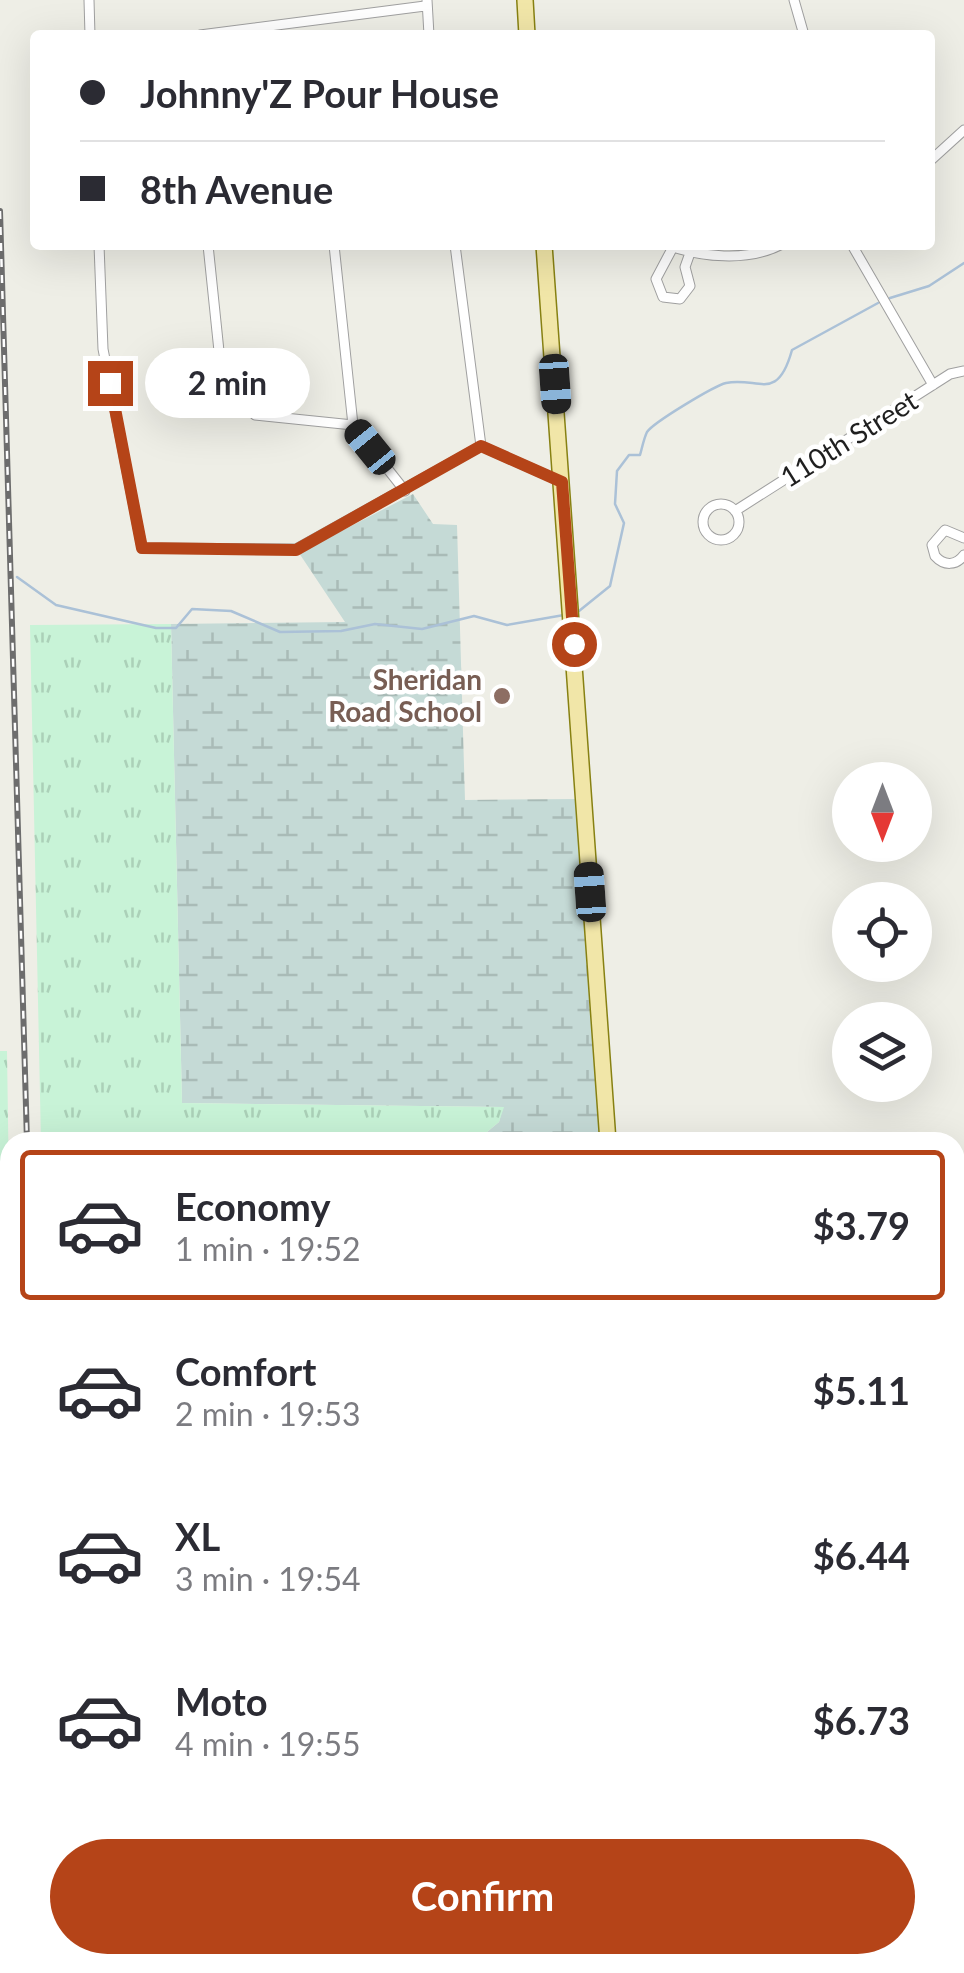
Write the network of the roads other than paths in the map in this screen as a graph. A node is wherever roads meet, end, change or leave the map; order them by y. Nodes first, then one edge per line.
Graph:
1 (89, 0) edge
2 (525, 0) edge
3 (794, 0) edge
4 (426, 3) edge
5 (311, 20) junction
6 (90, 30) edge
7 (237, 30) edge
8 (312, 30) edge
9 (429, 30) edge
10 (527, 30) edge
11 (803, 30) edge
12 (964, 130) edge
13 (935, 156) edge
14 (99, 250) edge
15 (209, 250) edge
16 (334, 250) edge
17 (457, 250) edge
18 (544, 250) edge
19 (668, 250) edge
20 (681, 250) edge
21 (770, 250) edge
22 (855, 250) edge
23 (690, 253) junction
24 (964, 371) edge
25 (933, 386) junction
26 (352, 425) junction
27 (481, 446) junction
28 (562, 482) junction
29 (405, 490) junction
30 (735, 511) junction
31 (964, 538) edge
32 (964, 555) edge
33 (607, 1132) edge

1 - 6 street
2 - 10 main road
3 - 11 street
4 - 5 street
4 - 9 street
5 - 7 street
5 - 8 street
12 - 13 street
14 - 29 street
15 - 26 street
16 - 26 street
17 - 27 street
18 - 28 main road
19 - 23 street
20 - 23 street
21 - 23 street
22 - 25 street
24 - 25 street, 110th Street
25 - 30 street, 110th Street
26 - 29 street
27 - 28 street
27 - 29 street
28 - 33 main road
30 - 30 street, 110th Street
31 - 32 street

